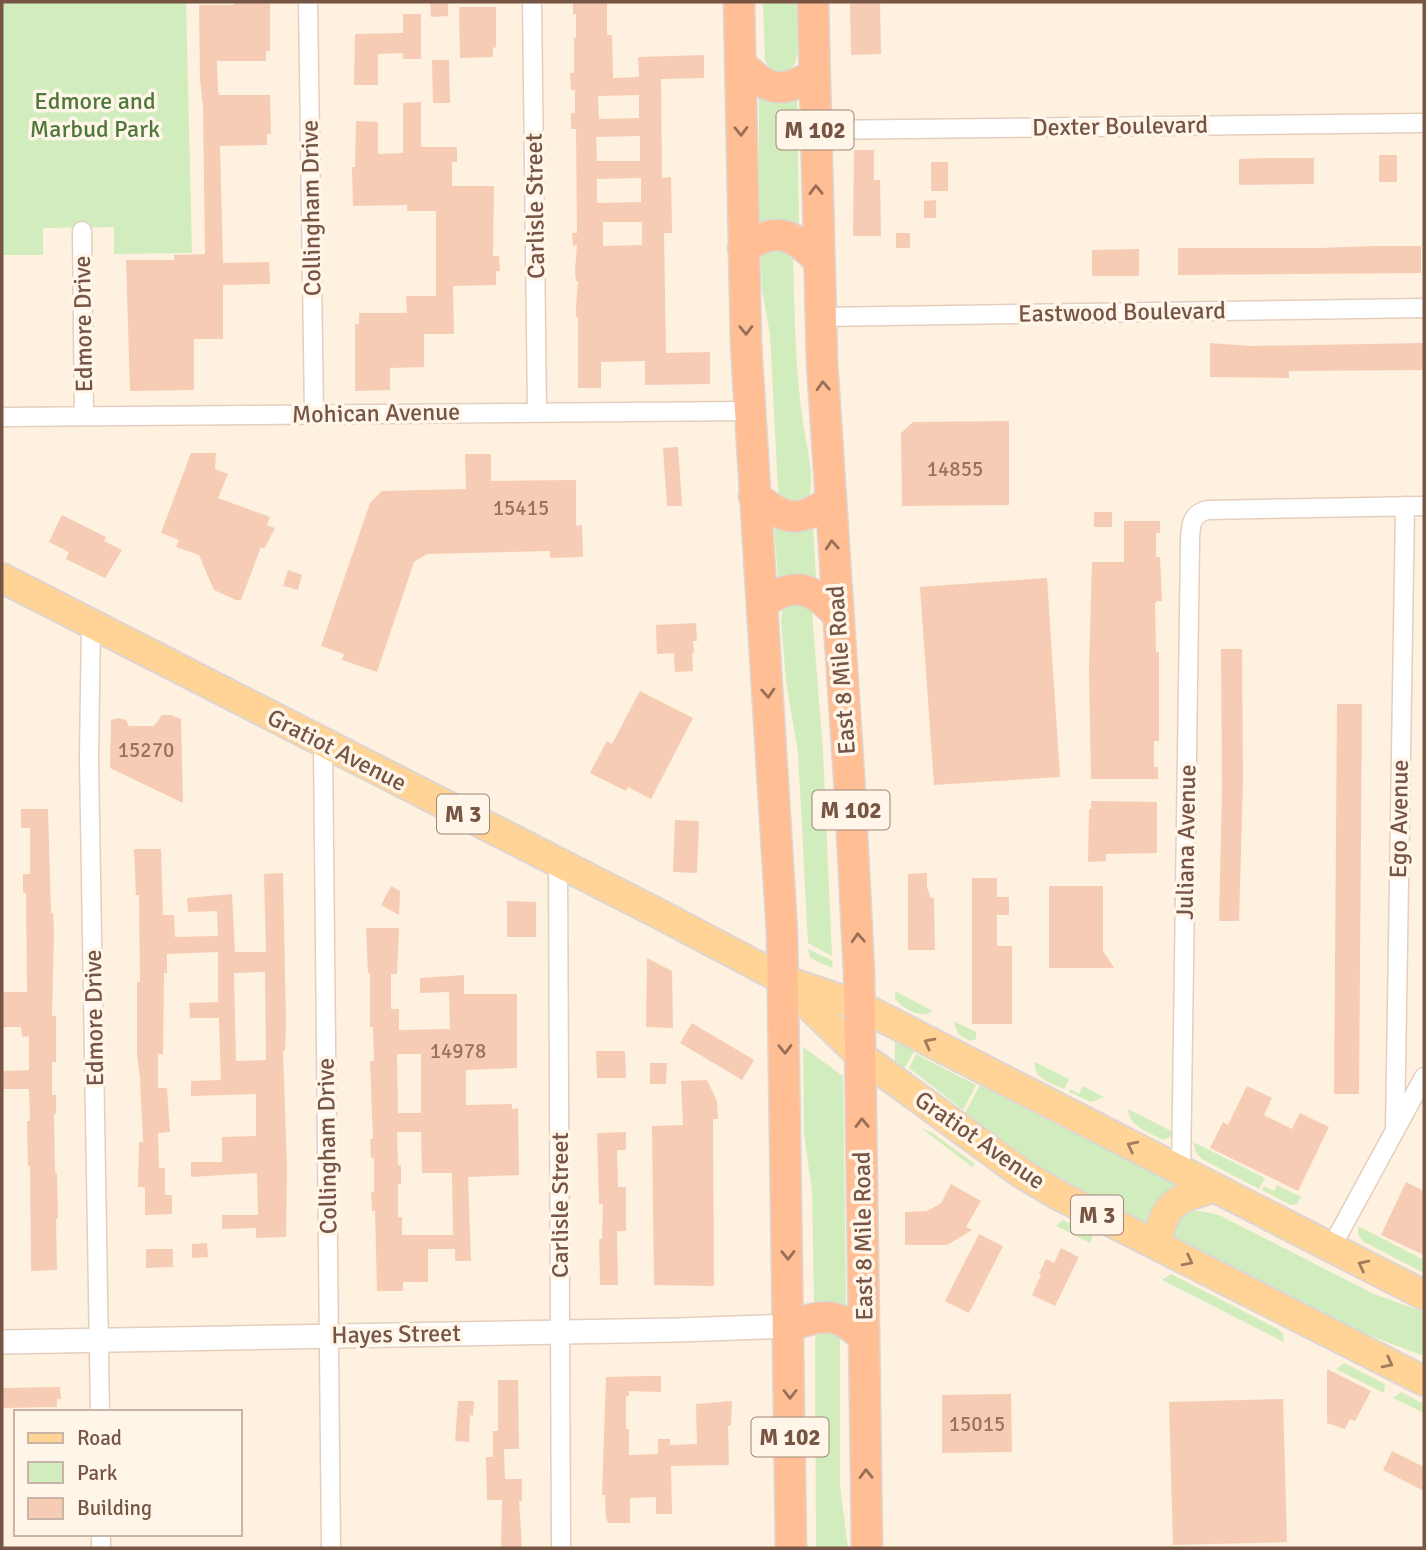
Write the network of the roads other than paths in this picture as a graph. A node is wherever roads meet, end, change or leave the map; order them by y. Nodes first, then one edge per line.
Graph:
1 (308, 2) edge
2 (532, 2) edge
3 (739, 2) edge
4 (813, 2) edge
5 (740, 63) junction
6 (814, 75) junction
7 (1424, 123) edge
8 (815, 130) junction
9 (82, 231) dead end
10 (743, 248) junction
11 (818, 259) junction
12 (1424, 308) edge
13 (821, 317) junction
14 (537, 411) junction
15 (750, 411) junction
16 (314, 414) junction
17 (84, 416) junction
18 (2, 417) edge
19 (754, 496) junction
20 (830, 502) junction
21 (1405, 506) junction
22 (1424, 506) edge
23 (2, 578) edge
24 (762, 604) junction
25 (837, 614) junction
26 (91, 624) junction
27 (323, 743) junction
28 (558, 862) junction
29 (784, 980) junction
30 (860, 1006) junction
31 (861, 1056) junction
32 (1424, 1077) edge
33 (1395, 1131) junction
34 (1181, 1172) junction
35 (1214, 1188) junction
36 (1157, 1245) junction
37 (1331, 1248) junction
38 (1424, 1295) edge
39 (789, 1326) junction
40 (560, 1332) junction
41 (329, 1335) junction
42 (864, 1339) junction
43 (99, 1340) junction
44 (2, 1342) edge
45 (1424, 1381) edge
46 (100, 1410) edge
47 (331, 1548) edge
48 (561, 1548) edge
49 (791, 1548) edge
50 (867, 1548) edge

1 - 16 street, Collingham Drive
2 - 14 street, Carlisle Street
3 - 5 highway, M 102
4 - 6 highway, East 8 Mile Road / M 102
5 - 6 highway
5 -> 10 highway, M 102
6 - 8 highway, East 8 Mile Road / M 102
7 - 8 street, Dexter Boulevard
11 -> 8 highway, East 8 Mile Road / M 102
9 - 17 street, Edmore Drive
10 - 11 highway
10 -> 15 highway, M 102
11 - 13 highway, East 8 Mile Road / M 102
12 - 13 street, Eastwood Boulevard
20 -> 13 highway, East 8 Mile Road / M 102
14 - 15 street, Mohican Avenue
14 - 16 street, Mohican Avenue
15 - 19 highway, M 102
16 - 17 street, Mohican Avenue
17 - 18 street, Mohican Avenue
19 - 20 highway
19 - 24 highway, M 102
25 -> 20 highway, East 8 Mile Road / M 102
21 - 22 street
21 - 33 street, Ego Avenue
21 - 34 street, Juliana Avenue
23 - 26 main road, Gratiot Avenue / M 3
24 - 25 highway
24 -> 29 highway, M 102
30 -> 25 highway, East 8 Mile Road / M 102
26 - 27 main road, Gratiot Avenue / M 3
26 - 43 street, Edmore Drive
27 - 28 main road, Gratiot Avenue / M 3
27 - 41 street, Collingham Drive
28 - 29 main road, Gratiot Avenue / M 3
28 - 40 street, Carlisle Street
29 - 30 main road, Gratiot Avenue / M 3
29 - 31 main road, Gratiot Avenue / M 3
29 -> 39 highway, M 102
30 - 31 highway, East 8 Mile Road / M 102
34 -> 30 main road, Gratiot Avenue / M 3
31 - 36 main road, Gratiot Avenue / M 3
42 -> 31 highway, East 8 Mile Road / M 102
32 - 33 street
33 - 37 street
34 - 35 main road, Gratiot Avenue / M 3
35 - 36 main road
35 - 37 main road, Gratiot Avenue / M 3
36 -> 45 main road, Gratiot Avenue / M 3
38 -> 37 main road, Gratiot Avenue / M 3
39 - 40 street, Hayes Street
39 - 42 highway
39 -> 49 highway, M 102
40 - 41 street, Hayes Street
40 - 48 street, Carlisle Street
41 - 43 street, Hayes Street
41 - 47 street, Collingham Drive
50 -> 42 highway, East 8 Mile Road / M 102
43 - 44 street, Hayes Street
43 - 46 street, Edmore Drive

